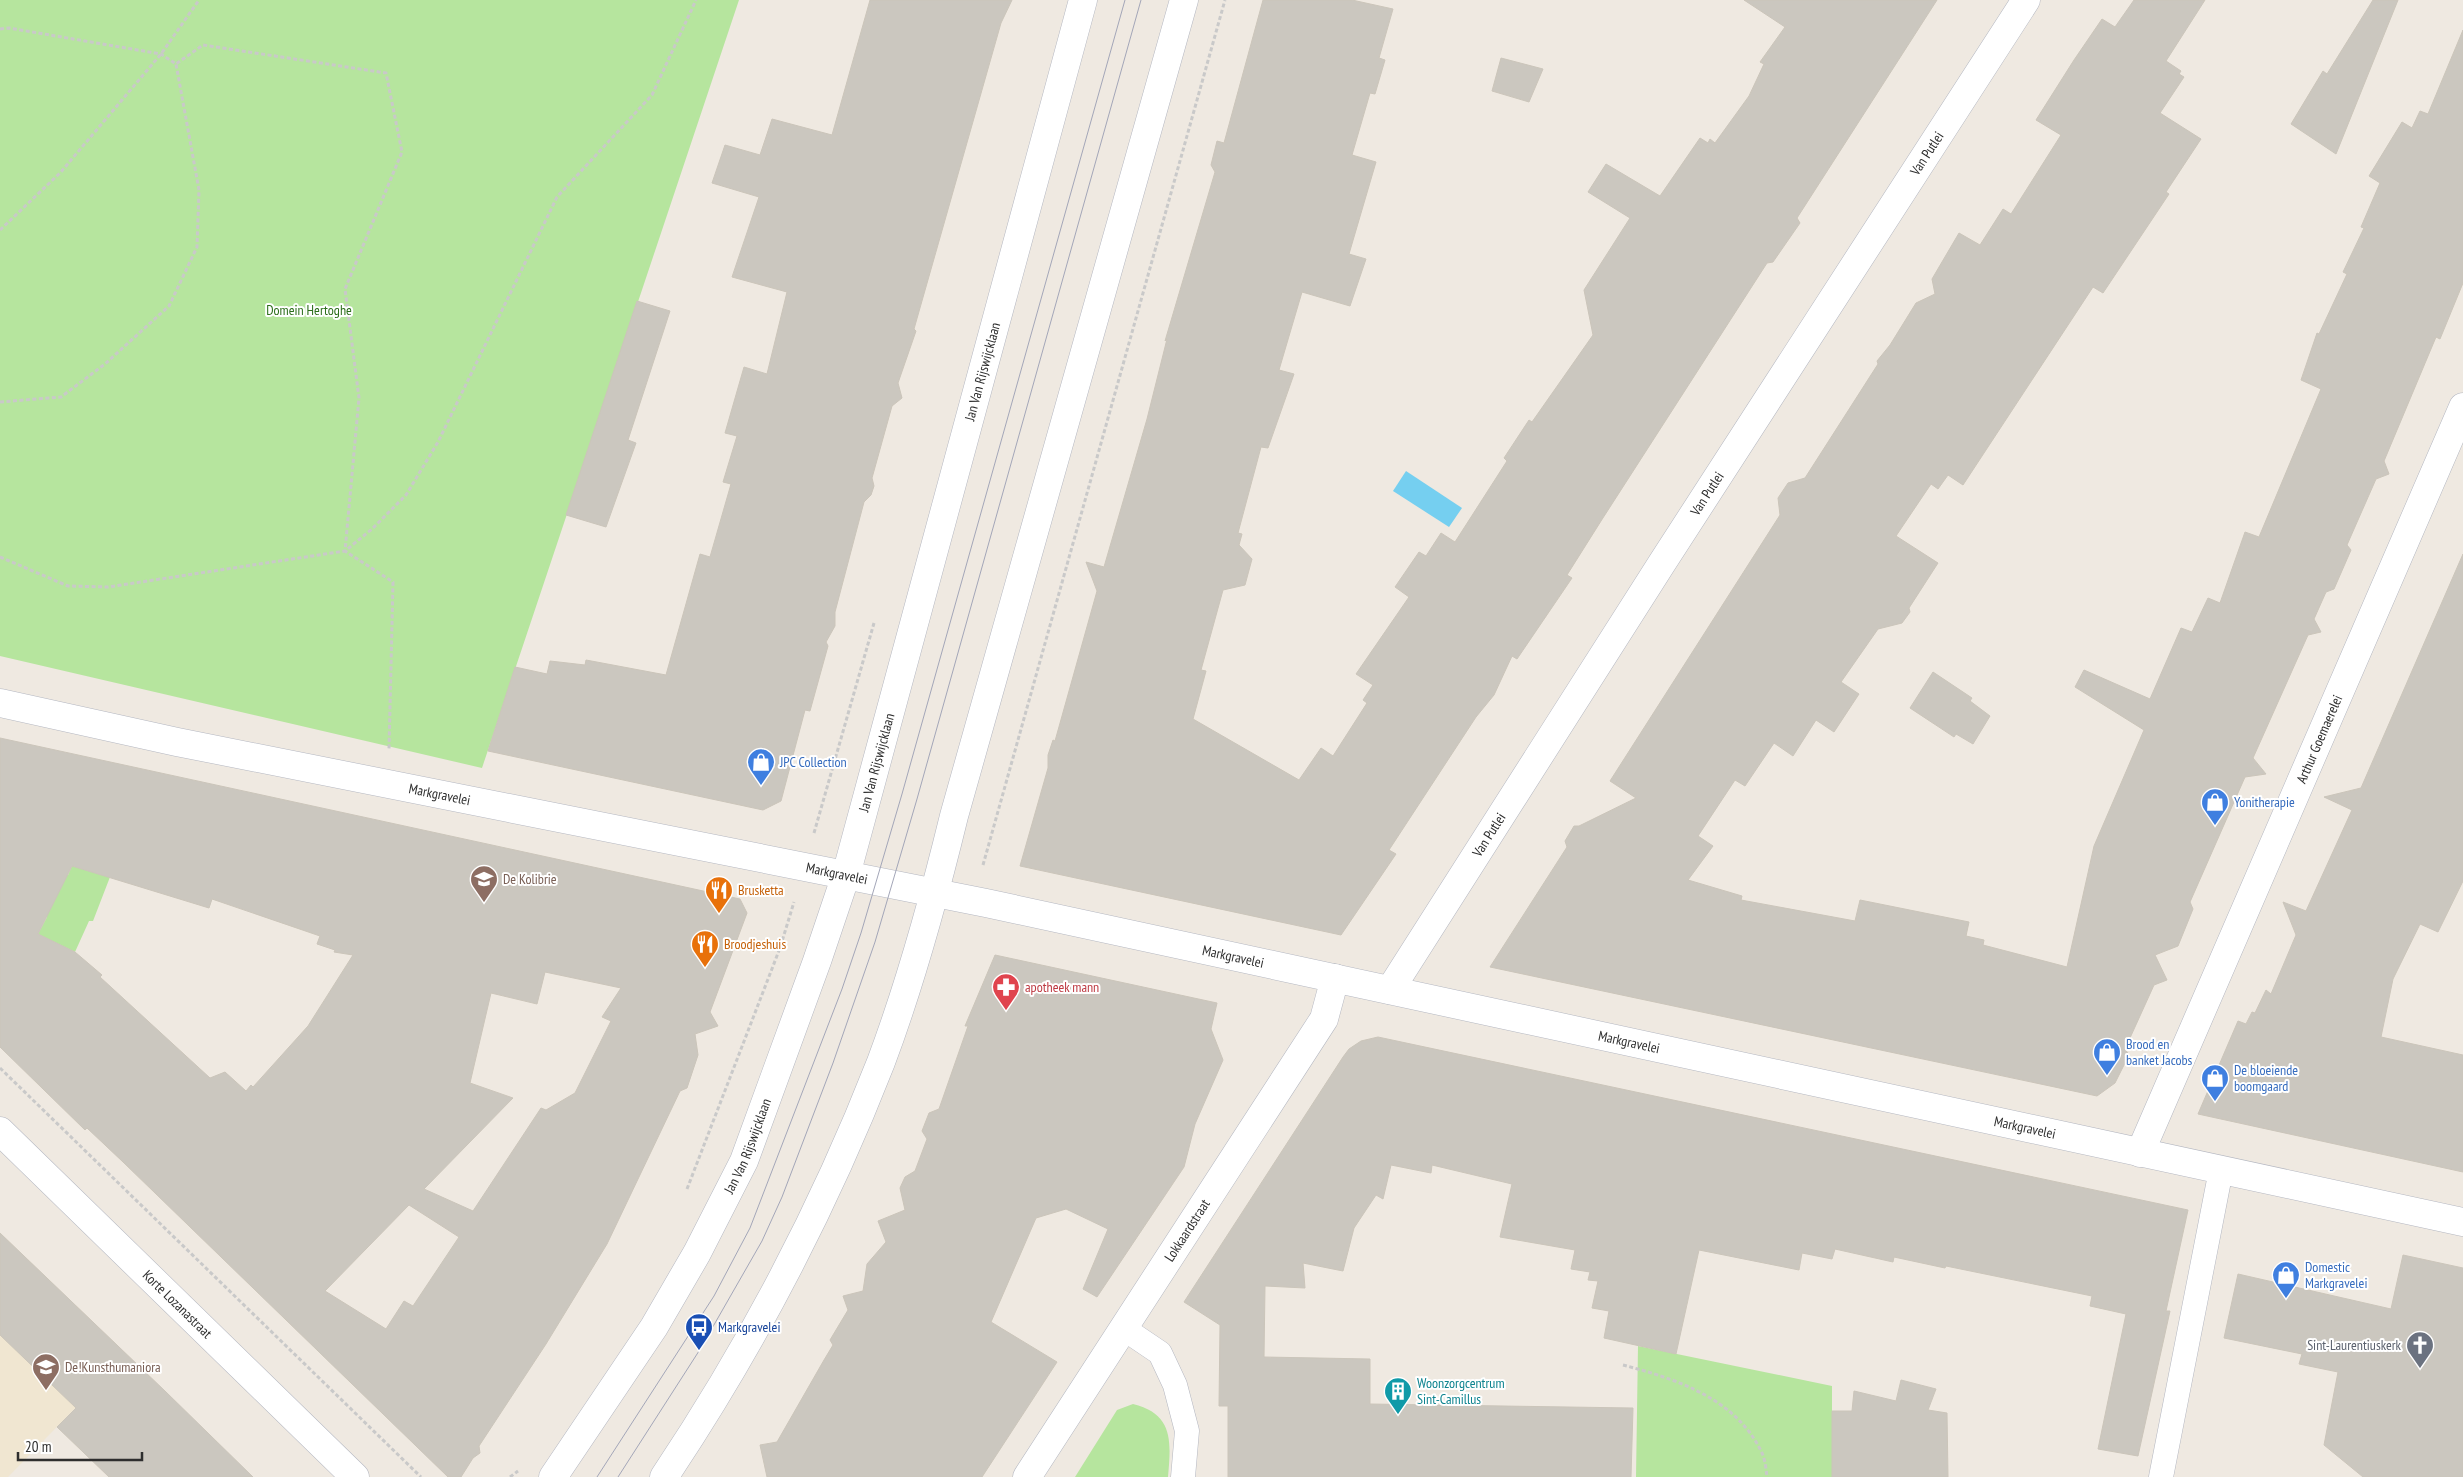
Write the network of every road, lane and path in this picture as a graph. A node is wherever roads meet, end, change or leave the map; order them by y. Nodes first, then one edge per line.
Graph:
1 (199, 0) edge
2 (696, 0) edge
3 (1083, 0) edge
4 (1184, 0) edge
5 (2026, 0) edge
6 (0, 29) edge
7 (161, 54) junction
8 (176, 64) junction
9 (0, 230) edge
10 (0, 402) edge
11 (2463, 407) edge
12 (345, 551) junction
13 (0, 557) edge
14 (876, 619) dead end
15 (0, 703) edge
16 (392, 784) junction
17 (805, 866) junction
18 (846, 875) junction
19 (935, 894) junction
20 (1335, 978) junction
21 (1390, 990) junction
22 (0, 1068) edge
23 (0, 1130) edge
24 (2140, 1153) junction
25 (2221, 1170) junction
26 (683, 1198) dead end
27 (2463, 1222) edge
28 (1123, 1328) junction
29 (1623, 1364) dead end
30 (522, 1468) dead end
31 (355, 1477) edge
32 (421, 1477) edge
33 (510, 1477) edge
34 (553, 1477) edge
35 (664, 1477) edge
36 (1027, 1477) edge
37 (1184, 1477) edge
38 (1767, 1477) edge
39 (2161, 1477) edge

1 - 7 path
2 - 12 path
3 - 18 street, Jan Van Rijswijcklaan
4 - 19 street
5 - 21 street, Van Putlei
6 - 7 path
7 - 8 path
7 - 9 path
8 - 10 path
8 - 12 path
11 - 24 street, Arthur Goemaerelei
12 - 13 path
12 - 16 path
14 - 17 path
15 - 16 street, Markgravelei
16 - 17 street, Markgravelei
17 - 18 street, Markgravelei
17 - 26 path
18 - 19 street, Markgravelei
18 - 34 street, Jan Van Rijswijcklaan
19 - 20 street, Markgravelei
19 - 35 street
20 - 21 street, Markgravelei
20 - 28 street, Lokkaardstraat
21 - 24 street, Markgravelei
22 - 32 path
23 - 31 street, Korte Lozanastraat
24 - 25 street, Markgravelei
25 - 27 street, Markgravelei
25 - 39 lane
28 - 36 street, Lokkaardstraat
28 - 37 lane
29 - 38 path
30 - 33 path

